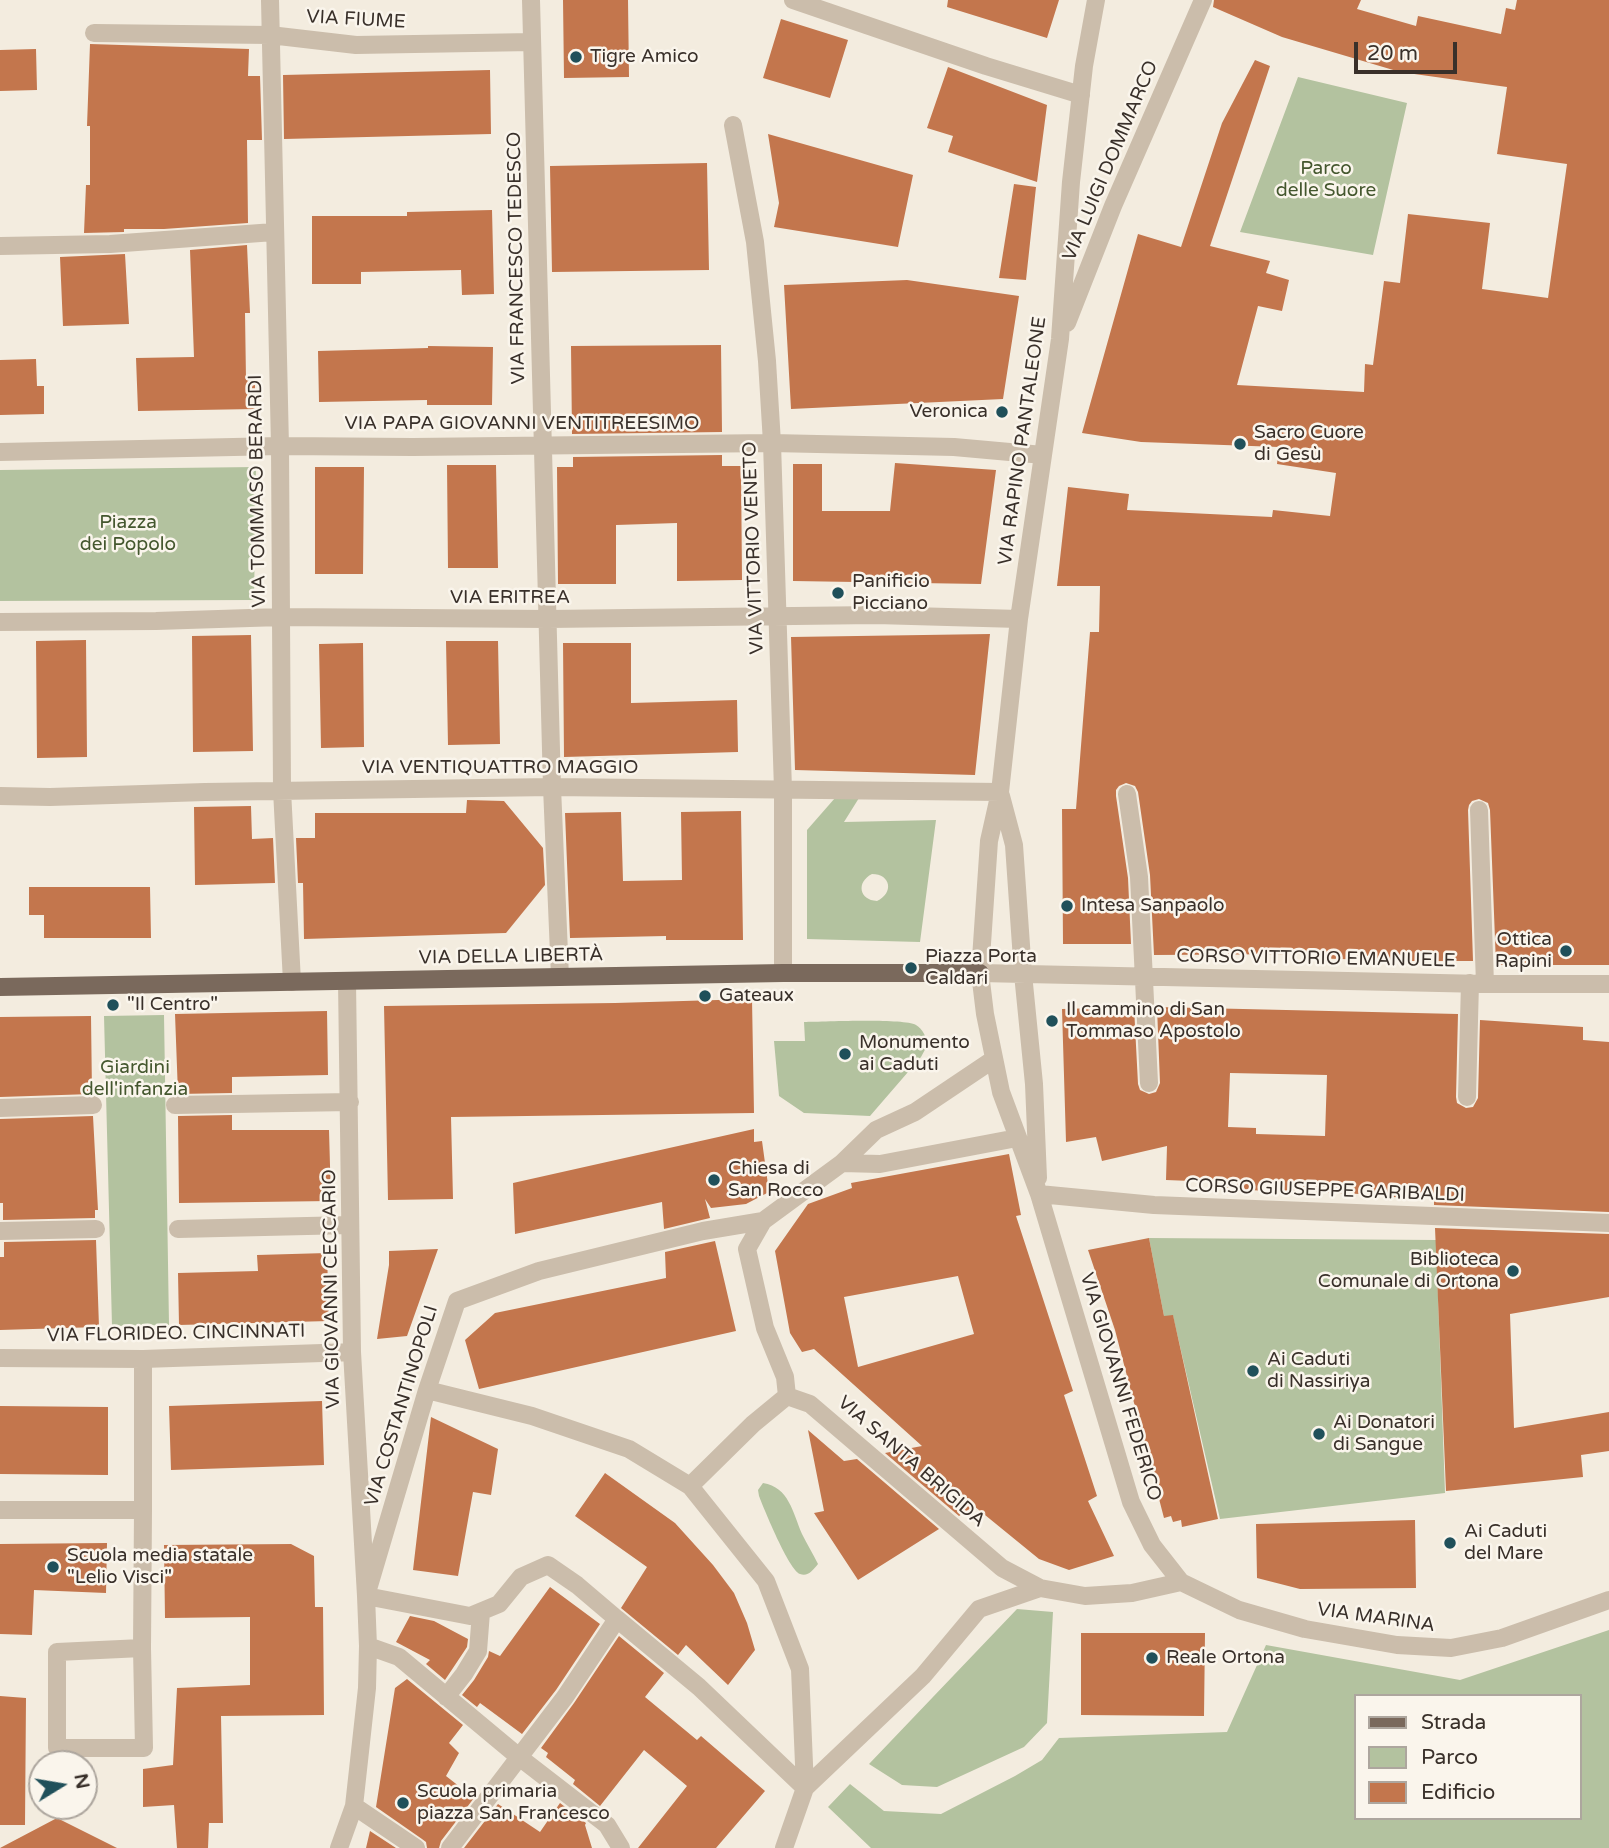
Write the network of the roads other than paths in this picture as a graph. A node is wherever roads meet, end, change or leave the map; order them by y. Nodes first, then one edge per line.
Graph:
1 (270, 0) edge
2 (531, 0) edge
3 (793, 0) edge
4 (1096, 0) edge
5 (1203, 0) edge
6 (94, 33) dead end
7 (270, 35) junction
8 (532, 42) junction
9 (1081, 95) junction
10 (733, 125) dead end
11 (274, 232) junction
12 (0, 246) edge
13 (1060, 339) junction
14 (772, 443) junction
15 (542, 445) junction
16 (280, 446) junction
17 (0, 452) edge
18 (1043, 455) junction
19 (777, 615) junction
20 (281, 617) junction
21 (1019, 619) junction
22 (548, 620) junction
23 (0, 622) edge
24 (552, 787) junction
25 (282, 790) junction
26 (783, 790) junction
27 (1000, 792) junction
28 (1127, 794) dead end
29 (0, 796) edge
30 (1479, 810) dead end
31 (783, 973) junction
32 (980, 973) junction
33 (1023, 974) junction
34 (1145, 976) junction
35 (560, 977) junction
36 (347, 981) junction
37 (292, 982) junction
38 (1478, 983) junction
39 (1609, 984) edge
40 (0, 987) edge
41 (994, 1059) junction
42 (1149, 1083) dead end
43 (1467, 1097) dead end
44 (350, 1102) junction
45 (93, 1105) dead end
46 (175, 1105) dead end
47 (0, 1108) edge
48 (1017, 1138) junction
49 (842, 1163) junction
50 (1039, 1194) junction
51 (763, 1221) junction
52 (1609, 1223) edge
53 (350, 1225) junction
54 (96, 1229) dead end
55 (178, 1229) dead end
56 (0, 1231) edge
57 (352, 1352) junction
58 (0, 1358) edge
59 (142, 1359) junction
60 (427, 1391) junction
61 (786, 1396) junction
62 (690, 1486) junction
63 (0, 1510) edge
64 (143, 1510) junction
65 (1181, 1582) junction
66 (1040, 1588) junction
67 (366, 1595) junction
68 (1609, 1600) edge
69 (481, 1612) junction
70 (617, 1619) junction
71 (368, 1646) junction
72 (142, 1648) junction
73 (446, 1697) junction
74 (519, 1757) junction
75 (805, 1788) junction
76 (354, 1806) junction
77 (340, 1848) edge
78 (416, 1848) edge
79 (450, 1848) edge
80 (621, 1848) edge
81 (784, 1848) edge

1 - 7 street, VIA TOMMASO BERARDI
2 - 8 street, VIA FRANCESCO TEDESCO
3 - 9 street
4 - 9 street, VIA RAPINO PANTALEONE
5 - 13 street, VIA LUIGI DOMMARCO
6 - 7 street, VIA FIUME
7 - 8 street, VIA FIUME
7 - 11 street, VIA TOMMASO BERARDI
8 - 15 street, VIA FRANCESCO TEDESCO
9 - 13 street, VIA RAPINO PANTALEONE
10 - 14 street, VIA VITTORIO VENETO
11 - 12 street
11 - 16 street, VIA TOMMASO BERARDI
13 - 18 street, VIA RAPINO PANTALEONE
14 - 15 street, VIA PAPA GIOVANNI VENTITREESIMO
14 - 18 street, VIA PAPA GIOVANNI VENTITREESIMO
14 - 19 street, VIA VITTORIO VENETO
15 - 16 street, VIA PAPA GIOVANNI VENTITREESIMO
15 - 22 street, VIA FRANCESCO TEDESCO
16 - 17 street, VIA PAPA GIOVANNI VENTITREESIMO
16 - 20 street, VIA TOMMASO BERARDI
18 - 21 street, VIA RAPINO PANTALEONE
19 - 21 street, VIA ERITREA
19 - 22 street, VIA ERITREA
19 - 26 street, VIA VITTORIO VENETO
20 - 22 street, VIA ERITREA
20 - 23 street, VIA ERITREA
20 - 25 street, VIA TOMMASO BERARDI
21 - 27 street, VIA RAPINO PANTALEONE
22 - 24 street, VIA FRANCESCO TEDESCO
24 - 25 street, VIA VENTIQUATTRO MAGGIO
24 - 26 street, VIA VENTIQUATTRO MAGGIO
24 - 35 street, VIA FRANCESCO TEDESCO
25 - 29 street, VIA VENTIQUATTRO MAGGIO
25 - 37 street, VIA TOMMASO BERARDI
26 - 27 street, VIA VENTIQUATTRO MAGGIO
26 - 31 street, VIA VITTORIO VENETO
27 - 32 street, VIA RAPINO PANTALEONE
27 - 33 street, VIA RAPINO PANTALEONE
28 - 34 street
30 - 38 street
31 - 32 main road, VIA DELLA LIBERTÀ
31 - 35 main road, VIA DELLA LIBERTÀ
32 - 33 street, VIA DELLA LIBERTÀ
32 - 41 street, VIA GIOVANNI FEDERICO
33 - 34 street, CORSO VITTORIO EMANUELE
33 - 50 street, VIA GIOVANNI FEDERICO
34 - 38 street, CORSO VITTORIO EMANUELE
34 - 42 street
35 - 36 main road, VIA DELLA LIBERTÀ
36 - 37 main road, VIA DELLA LIBERTÀ
36 - 44 street, VIA GIOVANNI CECCARIO
37 - 40 main road, VIA DELLA LIBERTÀ
38 - 39 street, CORSO VITTORIO EMANUELE
38 - 43 street
41 - 48 street, VIA GIOVANNI FEDERICO
41 - 49 street, VIA COSTANTINOPOLI
44 - 46 street
44 - 53 street, VIA GIOVANNI CECCARIO
45 - 47 street
48 - 49 street
48 - 50 street, VIA GIOVANNI FEDERICO
49 - 51 street, VIA COSTANTINOPOLI
50 - 52 street, CORSO GIUSEPPE GARIBALDI
50 - 65 street, VIA GIOVANNI FEDERICO
51 - 60 street, VIA COSTANTINOPOLI
51 - 61 street
53 - 55 street
53 - 57 street, VIA GIOVANNI CECCARIO
54 - 56 street
57 - 59 street, VIA FLORIDEO. CINCINNATI
57 - 67 street, VIA GIOVANNI CECCARIO
58 - 59 street, VIA FLORIDEO. CINCINNATI
59 - 64 street
60 - 62 street
60 - 67 street, VIA COSTANTINOPOLI
61 - 62 street
61 - 66 street, VIA SANTA BRIGIDA
62 - 75 street
63 - 64 street
64 - 72 street
65 - 66 street, VIA SANTA BRIGIDA
65 - 68 street, VIA MARINA
66 - 75 street
67 - 69 street
67 - 71 street, VIA COSTANTINOPOLI
69 - 70 street
69 - 73 street
70 - 74 street
70 - 75 street
71 - 73 street
71 - 76 street, VIA COSTANTINOPOLI
72 - 72 street
73 - 74 street
74 - 79 street
74 - 80 street
75 - 81 street
76 - 77 street, VIA COSTANTINOPOLI
76 - 78 street

